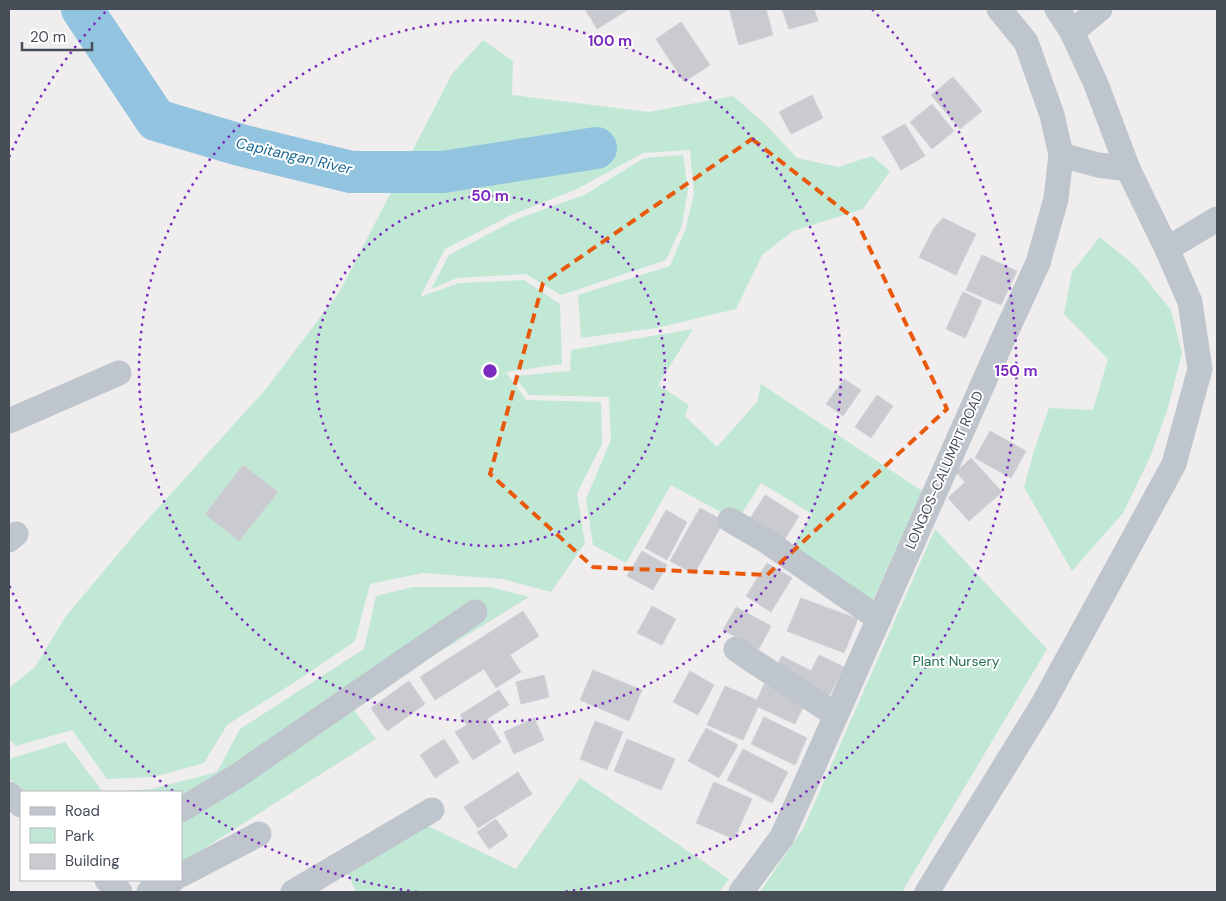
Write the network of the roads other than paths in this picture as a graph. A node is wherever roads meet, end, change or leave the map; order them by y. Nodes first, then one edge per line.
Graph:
1 (998, 9) edge
2 (1057, 9) edge
3 (1100, 9) edge
4 (1072, 32) junction
5 (1061, 155) junction
6 (1128, 169) junction
7 (1217, 219) edge
8 (1167, 249) junction
9 (119, 373) dead end
10 (9, 421) edge
11 (730, 520) dead end
12 (475, 612) dead end
13 (879, 619) junction
14 (736, 649) dead end
15 (836, 716) junction
16 (9, 794) edge
17 (20, 804) edge
18 (182, 809) edge
19 (432, 810) dead end
20 (259, 834) dead end
21 (182, 874) edge
22 (108, 881) edge
23 (171, 881) edge
24 (120, 892) edge
25 (149, 892) edge
26 (293, 892) edge
27 (741, 892) edge
28 (928, 892) edge

1 - 5 street, LONGOS-CALUMPIT ROAD
2 - 4 street
3 - 4 street
4 - 6 street
5 - 6 street
5 - 13 street, LONGOS-CALUMPIT ROAD
6 - 8 street
7 - 8 street
8 - 28 street
9 - 10 street
11 - 13 street
12 - 18 street
13 - 15 street, LONGOS-CALUMPIT ROAD
14 - 15 street
15 - 27 street, LONGOS-CALUMPIT ROAD
16 - 17 street
19 - 26 street
20 - 21 street
22 - 24 street
23 - 25 street

